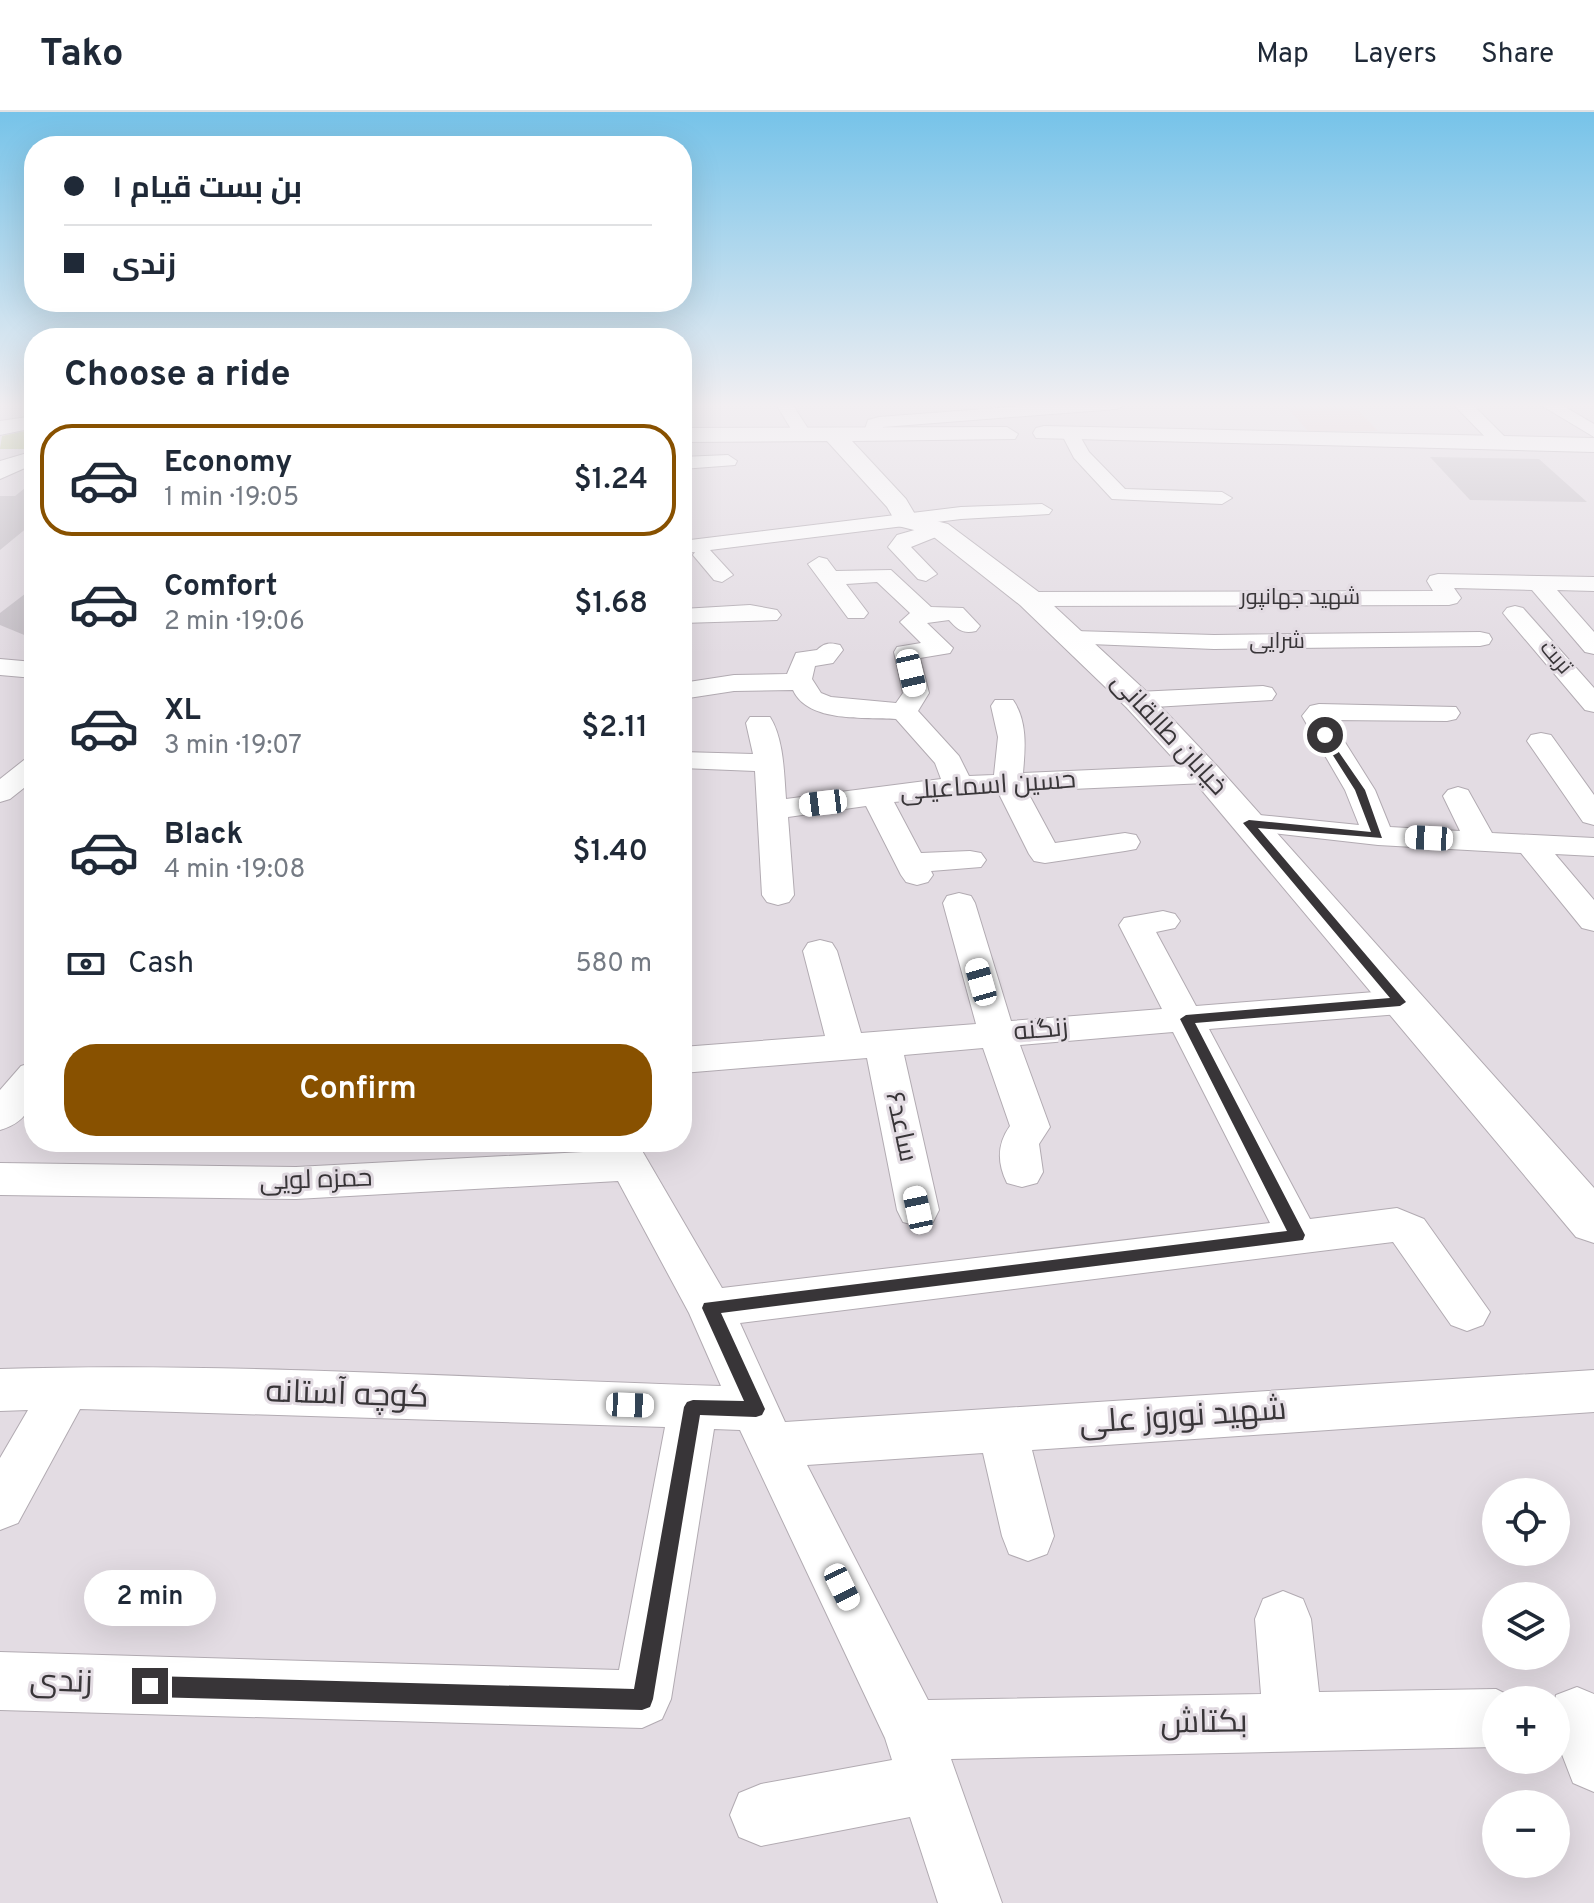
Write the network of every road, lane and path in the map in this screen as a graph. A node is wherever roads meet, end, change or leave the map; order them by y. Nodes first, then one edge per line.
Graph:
1 (879, 488) edge
2 (1112, 488) edge
3 (1222, 498) dead end
4 (1042, 510) dead end
5 (742, 521) dead end
6 (923, 525) junction
7 (796, 534) junction
8 (758, 538) junction
9 (697, 554) edge
10 (926, 574) dead end
11 (830, 578) junction
12 (1538, 582) junction
13 (1594, 584) edge
14 (1030, 599) junction
15 (856, 613) dead end
16 (1515, 613) dead end
17 (925, 614) junction
18 (692, 615) edge
19 (769, 615) dead end
20 (968, 626) dead end
21 (1074, 638) junction
22 (1480, 639) dead end
23 (1591, 640) edge
24 (1546, 648) junction
25 (831, 650) dead end
26 (750, 655) dead end
27 (0, 667) edge
28 (24, 669) edge
29 (754, 682) junction
30 (798, 682) junction
31 (692, 690) edge
32 (1589, 693) edge
33 (1263, 694) dead end
34 (1137, 700) junction
35 (1004, 706) dead end
36 (904, 712) junction
37 (1447, 713) dead end
38 (760, 723) dead end
39 (1541, 741) dead end
40 (692, 760) edge
41 (769, 763) junction
42 (1206, 774) junction
43 (1008, 783) junction
44 (958, 785) junction
45 (876, 796) junction
46 (1458, 796) dead end
47 (771, 810) junction
48 (1594, 816) edge
49 (1249, 823) junction
50 (1378, 836) junction
51 (1480, 840) junction
52 (1125, 842) dead end
53 (1529, 843) junction
54 (1594, 847) edge
55 (970, 860) dead end
56 (778, 895) dead end
57 (959, 903) dead end
58 (1163, 921) dead end
59 (1594, 921) edge
60 (820, 951) dead end
61 (1400, 1002) junction
62 (1186, 1019) junction
63 (997, 1034) junction
64 (865, 1045) junction
65 (692, 1059) edge
66 (24, 1087) edge
67 (0, 1116) edge
68 (624, 1154) edge
69 (1022, 1172) dead end
70 (0, 1179) edge
71 (918, 1210) dead end
72 (1594, 1223) edge
73 (1297, 1235) junction
74 (710, 1308) junction
75 (1467, 1312) dead end
76 (67, 1388) junction
77 (0, 1390) edge
78 (1594, 1391) edge
79 (693, 1407) junction
80 (764, 1427) junction
81 (1002, 1430) junction
82 (0, 1506) edge
83 (1028, 1536) dead end
84 (1283, 1619) dead end
85 (0, 1681) edge
86 (1482, 1718) edge
87 (1293, 1722) junction
88 (921, 1756) junction
89 (761, 1815) dead end
90 (970, 1903) edge

1 - 6 main road, خیابان طالقانی
2 - 3 street
4 - 6 street
5 - 8 street
6 - 7 street
6 - 10 street
6 - 14 main road, خیابان طالقانی
7 - 8 street
7 - 11 street
8 - 9 street
11 - 15 street
11 - 17 street
12 - 13 street, شهید جهانپور
12 - 14 street, شهید جهانپور
12 - 23 street
14 - 21 main road, خیابان طالقانی
16 - 24 street, تربت
17 - 20 street
17 - 36 street
18 - 19 street
21 - 22 street, شرایی
21 - 34 main road, خیابان طالقانی
23 - 24 street
24 - 32 street, تربت
25 - 30 street
26 - 29 street
27 - 28 street
29 - 30 street
29 - 31 street
30 - 36 street
33 - 34 street
34 - 42 main road, خیابان طالقانی
35 - 43 street
36 - 44 street
37 - 50 street
38 - 41 street
39 - 48 street
40 - 41 street
41 - 47 street
42 - 43 street, حسین اسماعیلی
42 - 49 main road, خیابان طالقانی
43 - 44 street, حسین اسماعیلی
43 - 52 street
44 - 45 street, حسین اسماعیلی
45 - 47 street, حسین اسماعیلی
45 - 55 street
46 - 51 street
47 - 56 street
49 - 50 street
49 - 61 main road, خیابان طالقانی
50 - 51 street
51 - 53 street
53 - 54 street
53 - 59 street
57 - 63 street
58 - 62 street
60 - 64 street, ساعد۶
61 - 62 street, زنگنه
61 - 72 main road, خیابان طالقانی
62 - 63 street, زنگنه
62 - 73 street
63 - 64 street, زنگنه
63 - 69 street
64 - 65 street, زنگنه
64 - 71 street, ساعد۶
66 - 67 street
68 - 70 street, حمزه لویی
68 - 74 street
73 - 74 street
73 - 75 street
74 - 80 street
76 - 77 street, کوچه آستانه
76 - 79 street, کوچه آستانه
76 - 82 street
78 - 81 street, شهید نوروز علی
79 - 80 street
79 - 85 street, زندی
80 - 81 street, شهید نوروز علی
80 - 88 street
81 - 83 street
84 - 87 street
86 - 87 street, بکتاش
87 - 88 street, بکتاش
88 - 89 street, بکتاش
88 - 90 street

